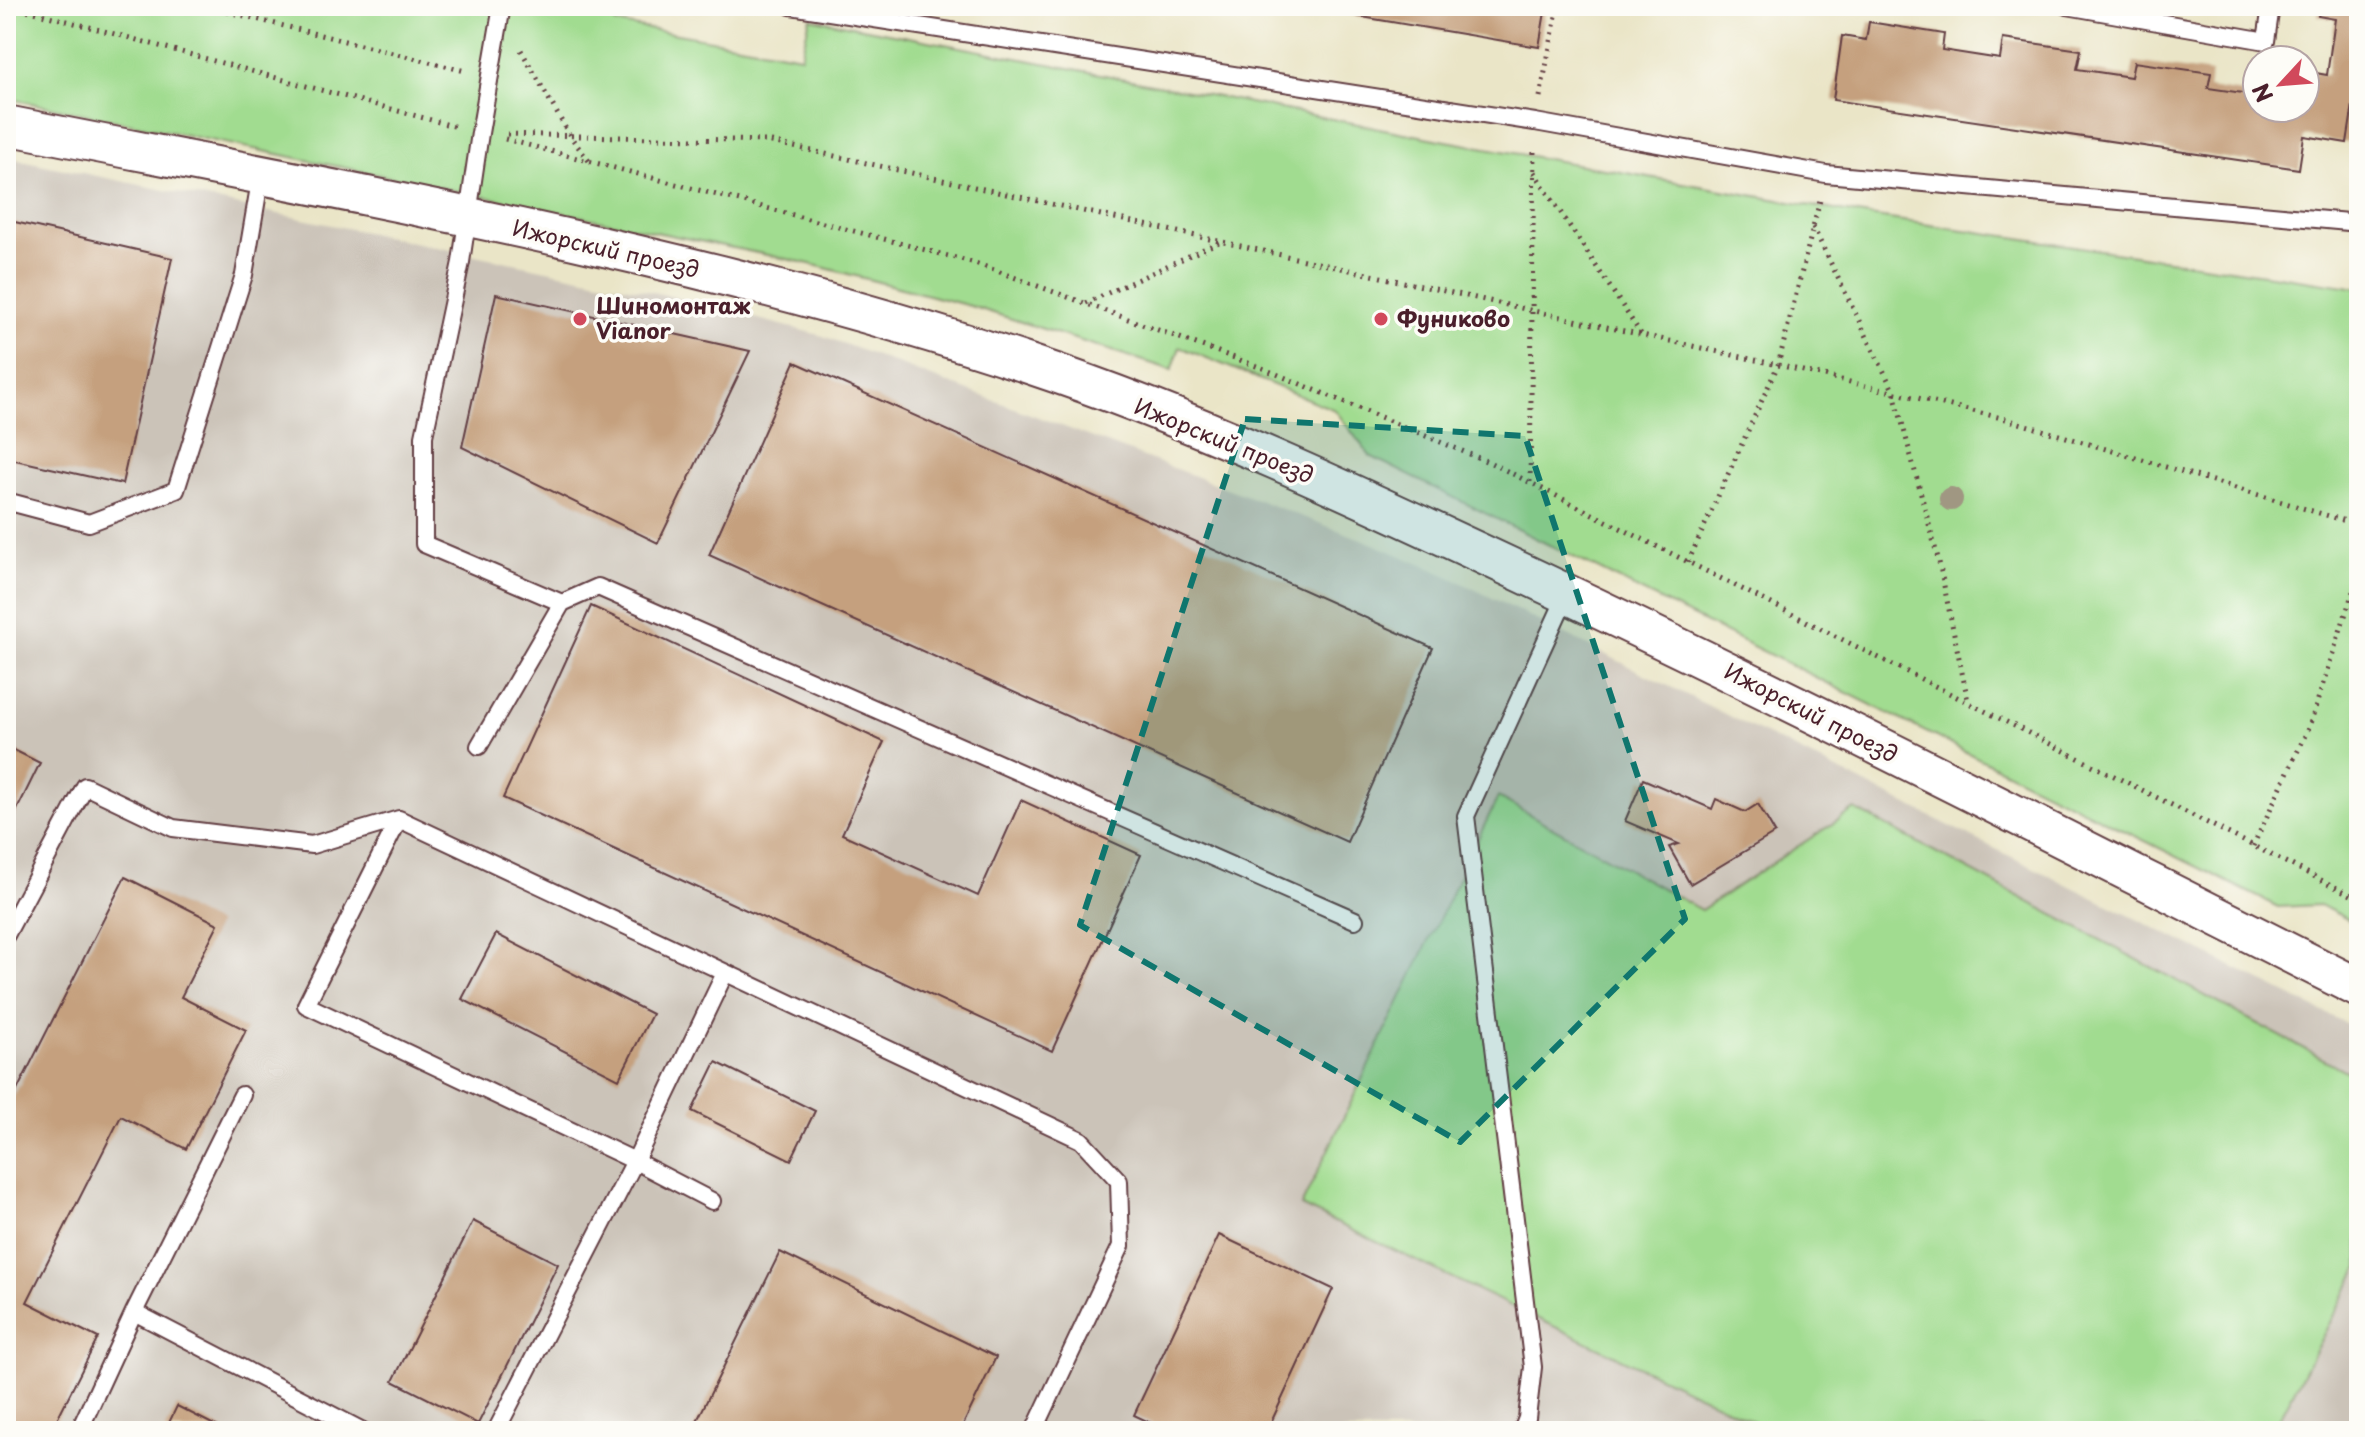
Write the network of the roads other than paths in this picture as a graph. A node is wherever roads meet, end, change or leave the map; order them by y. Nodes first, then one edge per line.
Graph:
1 (502, 6) edge
2 (791, 6) edge
3 (2067, 6) edge
4 (2271, 6) edge
5 (6, 125) edge
6 (261, 175) junction
7 (467, 217) junction
8 (2359, 223) edge
9 (6, 501) edge
10 (1567, 594) junction
11 (562, 603) junction
12 (479, 746) dead end
13 (399, 819) junction
14 (1355, 920) dead end
15 (8, 926) edge
16 (725, 973) junction
17 (2359, 988) edge
18 (242, 1095) dead end
19 (635, 1161) junction
20 (712, 1201) dead end
21 (134, 1312) junction
22 (79, 1431) edge
23 (363, 1431) edge
24 (496, 1431) edge
25 (1034, 1431) edge
26 (1522, 1431) edge

1 - 7 lane
2 - 8 lane
3 - 4 lane
5 - 6 street, Ижорский проезд
6 - 7 street, Ижорский проезд
6 - 9 lane
7 - 10 street, Ижорский проезд
7 - 11 lane
10 - 17 street, Ижорский проезд
10 - 26 lane
11 - 12 lane
11 - 14 lane
13 - 15 lane
13 - 16 lane
13 - 19 lane
16 - 19 lane
16 - 25 lane
18 - 21 lane
19 - 20 lane
19 - 24 lane
21 - 22 lane
21 - 23 lane

